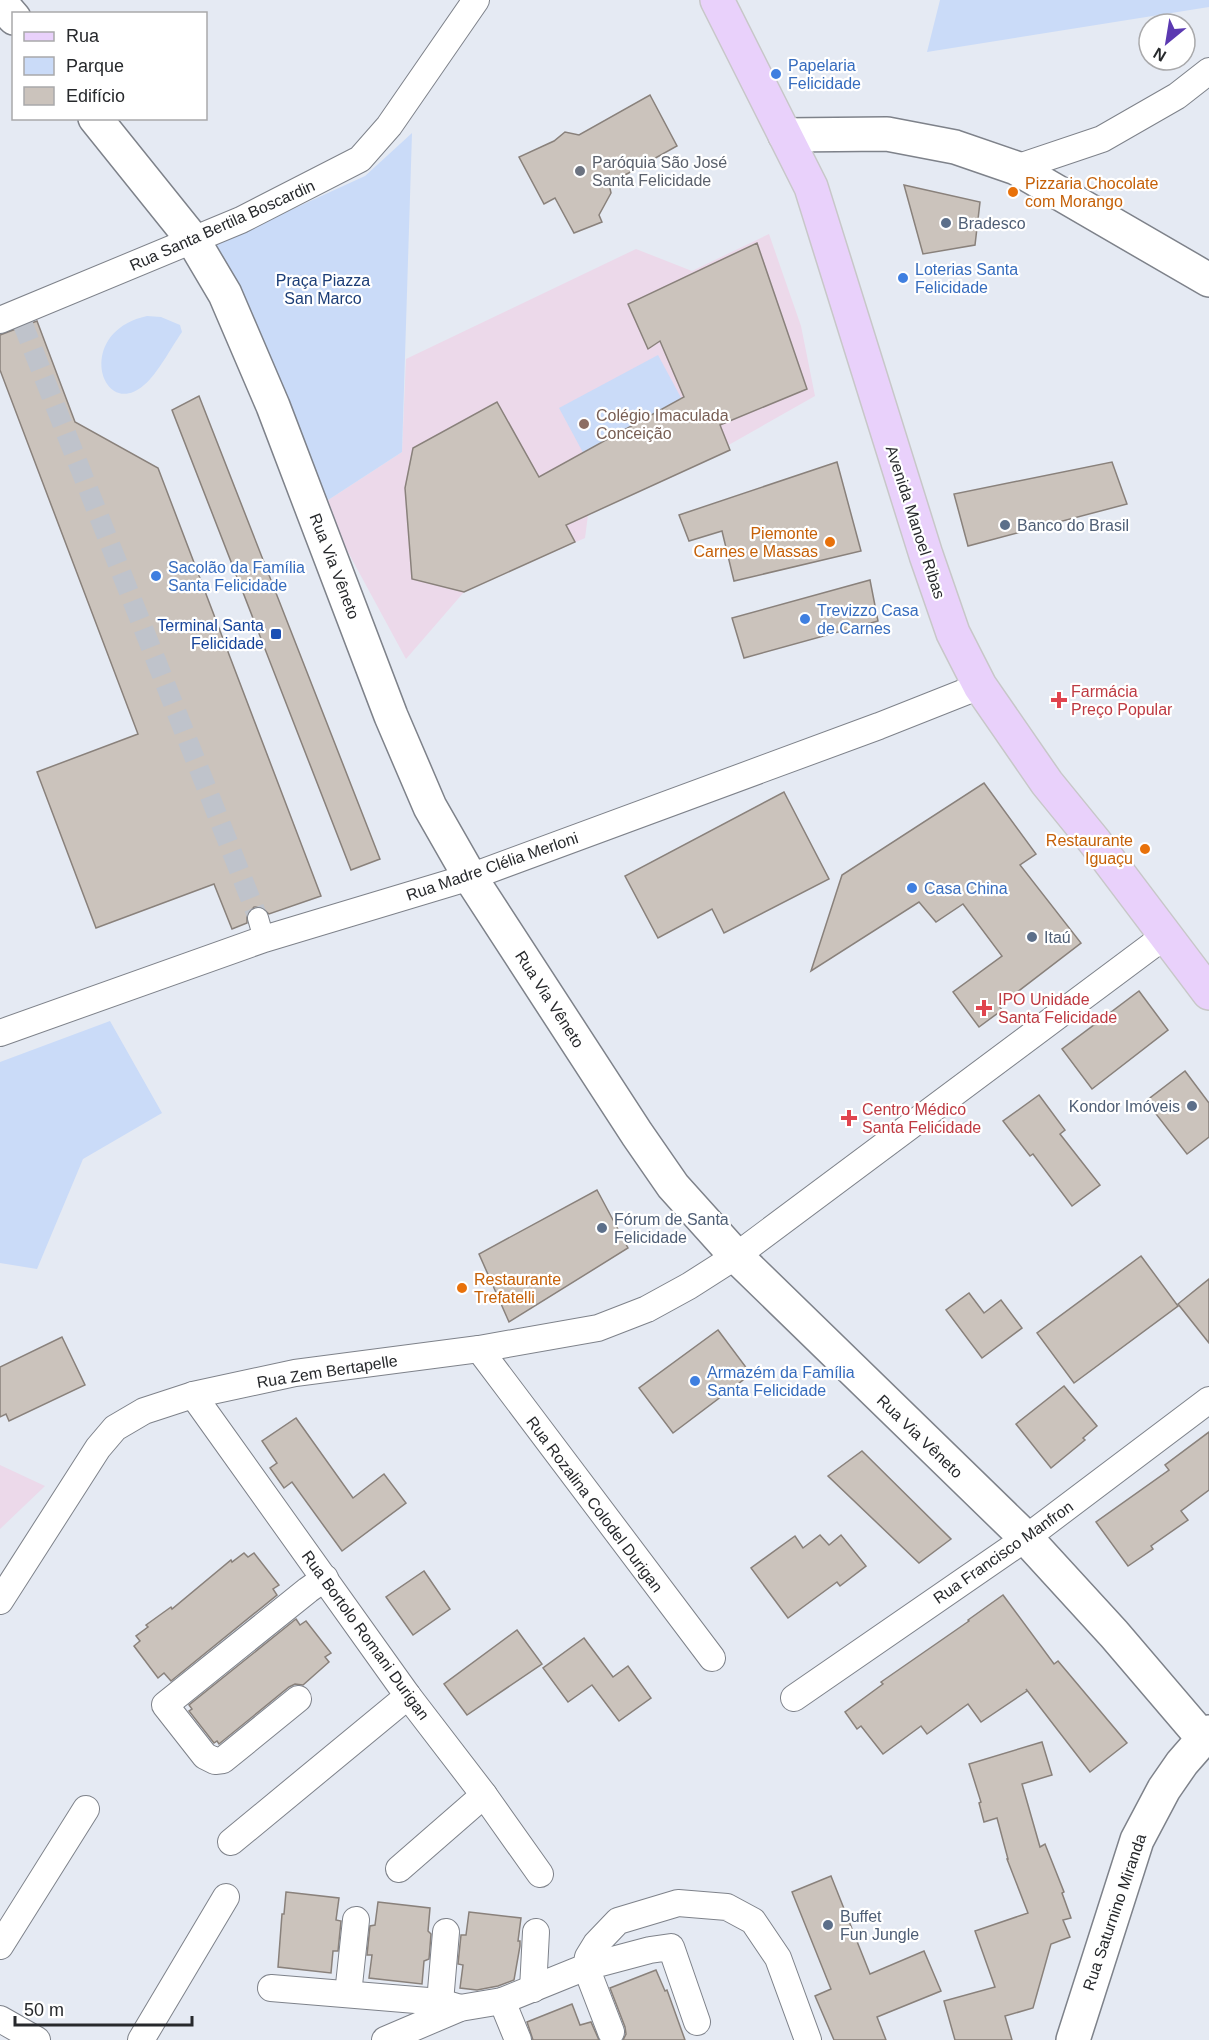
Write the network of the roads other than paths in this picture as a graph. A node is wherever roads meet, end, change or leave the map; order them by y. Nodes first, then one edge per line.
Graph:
1 (476, 0) edge
2 (717, 0) edge
3 (0, 2) edge
4 (12, 16) edge
5 (1209, 71) edge
6 (97, 120) edge
7 (785, 135) junction
8 (1016, 168) junction
9 (193, 240) junction
10 (1209, 280) edge
11 (14, 318) edge
12 (980, 686) junction
13 (470, 877) junction
14 (1166, 935) junction
15 (1209, 993) edge
16 (0, 1033) edge
17 (736, 1256) junction
18 (479, 1349) junction
19 (193, 1395) junction
20 (1209, 1400) edge
21 (1026, 1538) junction
22 (325, 1578) junction
23 (0, 1601) edge
24 (712, 1658) dead end
25 (408, 1696) junction
26 (794, 1698) dead end
27 (298, 1700) dead end
28 (1207, 1738) edge
29 (484, 1796) junction
30 (86, 1809) dead end
31 (231, 1842) dead end
32 (399, 1869) dead end
33 (540, 1874) dead end
34 (226, 1897) dead end
35 (356, 1920) dead end
36 (446, 1932) dead end
37 (536, 1932) dead end
38 (0, 1946) edge
39 (586, 1967) junction
40 (271, 1988) dead end
41 (532, 1989) junction
42 (348, 1994) junction
43 (502, 2001) junction
44 (450, 2005) junction
45 (1, 2018) edge
46 (697, 2022) dead end
47 (610, 2032) dead end
48 (417, 2034) edge
49 (37, 2040) edge
50 (141, 2040) edge
51 (385, 2040) edge
52 (518, 2040) edge
53 (808, 2040) edge
54 (1073, 2040) edge

1 - 9 street, Rua Santa Bertila Boscardin
2 - 7 main road, Avenida Manoel Ribas
3 - 4 main road
5 - 8 street
6 - 9 main road, Rua Via Vêneto
7 - 8 main road
7 - 12 main road, Avenida Manoel Ribas
8 - 10 main road
9 - 11 street, Rua Santa Bertila Boscardin
9 - 13 main road, Rua Via Vêneto
12 - 13 street, Rua Madre Clélia Merloni
12 - 14 main road, Avenida Manoel Ribas
13 - 16 street, Rua Madre Clélia Merloni
13 - 17 main road, Rua Via Vêneto
14 - 15 main road, Avenida Manoel Ribas
14 - 17 street, Rua Zem Bertapelle
17 - 18 street, Rua Zem Bertapelle
17 - 21 main road, Rua Via Vêneto
18 - 19 street, Rua Zem Bertapelle
18 - 24 street, Rua Rozalina Colodel Durigan
19 - 22 street, Rua Bortolo Romani Durigan
19 - 23 street, Rua Zem Bertapelle
20 - 21 street, Rua Francisco Manfron
21 - 26 street, Rua Francisco Manfron
21 - 28 main road, Rua Via Vêneto
22 - 25 street, Rua Bortolo Romani Durigan
22 - 27 street
25 - 29 street, Rua Bortolo Romani Durigan
25 - 31 street
28 - 54 main road, Rua Saturnino Miranda
29 - 32 street
29 - 33 street, Rua Bortolo Romani Durigan
30 - 38 street
34 - 50 street
35 - 42 street
36 - 44 street
37 - 41 street
39 - 41 street
39 - 46 street
39 - 47 street
39 - 53 street
40 - 42 street
41 - 43 street
42 - 44 street
43 - 44 street
43 - 52 street
44 - 48 street
45 - 49 street
48 - 51 street

